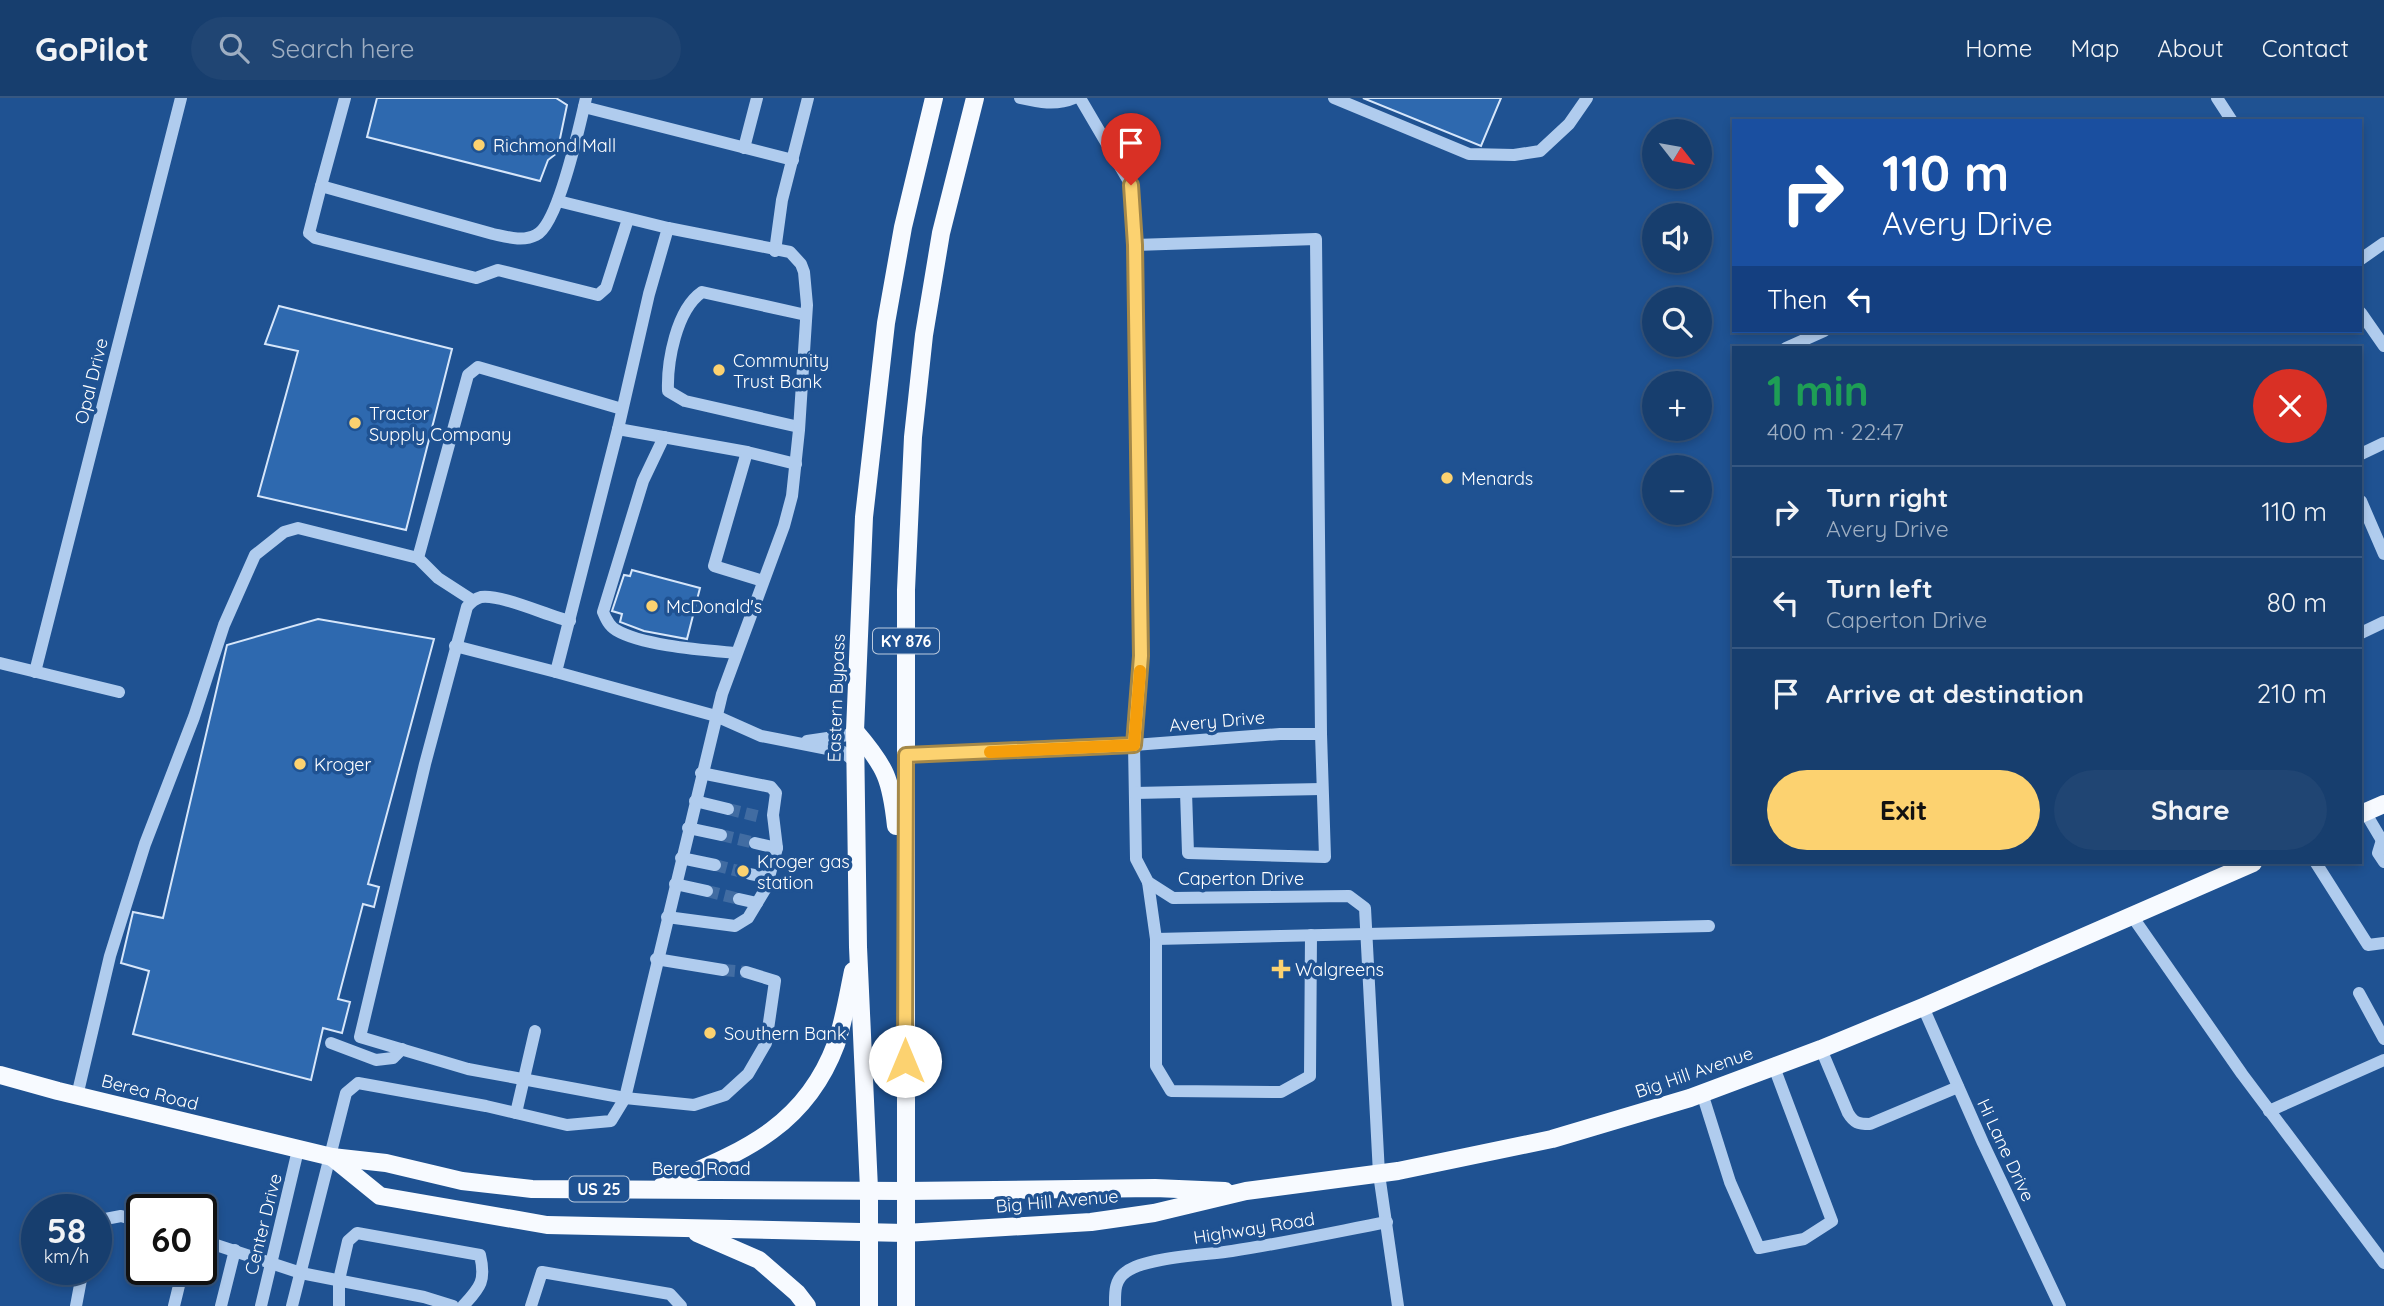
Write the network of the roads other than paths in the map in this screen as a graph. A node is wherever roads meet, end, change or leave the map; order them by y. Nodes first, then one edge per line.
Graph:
1 (181, 98) edge
2 (345, 98) edge
3 (757, 98) edge
4 (808, 98) edge
5 (934, 98) edge
6 (975, 98) edge
7 (1020, 98) edge
8 (1074, 98) edge
9 (1080, 98) edge
10 (1334, 98) edge
11 (1587, 98) edge
12 (2217, 98) edge
13 (585, 103) edge
14 (2231, 119) edge
15 (744, 148) junction
16 (793, 160) junction
17 (321, 186) junction
18 (558, 201) junction
19 (628, 219) junction
20 (668, 228) junction
21 (2384, 243) edge
22 (1135, 245) junction
23 (775, 251) junction
24 (2362, 258) edge
25 (2362, 314) edge
26 (806, 315) junction
27 (1820, 333) edge
28 (1790, 346) edge
29 (2384, 346) edge
30 (622, 409) junction
31 (799, 427) junction
32 (618, 429) junction
33 (664, 437) junction
34 (2384, 443) edge
35 (747, 452) junction
36 (2362, 454) edge
37 (796, 464) junction
38 (2362, 503) edge
39 (2384, 554) edge
40 (418, 558) junction
41 (763, 581) junction
42 (472, 600) junction
43 (570, 621) junction
44 (2384, 622) edge
45 (2362, 633) edge
46 (455, 646) junction
47 (736, 653) junction
48 (0, 663) edge
49 (35, 672) junction
50 (556, 672) junction
51 (120, 692) dead end
52 (716, 716) junction
53 (855, 732) junction
54 (1321, 734) junction
55 (800, 742) junction
56 (1134, 745) junction
57 (906, 755) junction
58 (855, 762) junction
59 (701, 773) junction
60 (1322, 789) junction
61 (1186, 792) junction
62 (1135, 793) junction
63 (695, 801) junction
64 (2384, 804) edge
65 (728, 809) tunnel mouth
66 (2363, 813) edge
67 (688, 828) junction
68 (721, 835) tunnel mouth
69 (2383, 842) edge
70 (755, 843) tunnel mouth
71 (777, 848) junction
72 (681, 858) junction
73 (2384, 862) edge
74 (2251, 864) edge
75 (2317, 864) edge
76 (715, 865) tunnel mouth
77 (750, 874) tunnel mouth
78 (769, 878) junction
79 (1148, 882) junction
80 (675, 884) junction
81 (707, 891) tunnel mouth
82 (739, 899) tunnel mouth
83 (757, 903) junction
84 (905, 906) junction
85 (2132, 916) junction
86 (667, 918) junction
87 (1709, 926) dead end
88 (1311, 935) junction
89 (1367, 935) junction
90 (1156, 939) junction
91 (2384, 943) edge
92 (858, 947) junction
93 (656, 960) junction
94 (723, 970) tunnel mouth
95 (746, 972) tunnel mouth
96 (2359, 993) dead end
97 (1923, 1007) junction
98 (535, 1031) dead end
99 (2384, 1039) edge
100 (331, 1043) dead end
101 (402, 1049) junction
102 (1821, 1049) junction
103 (2384, 1060) edge
104 (1774, 1067) junction
105 (0, 1075) edge
106 (523, 1079) junction
107 (1958, 1087) junction
108 (1702, 1093) junction
109 (78, 1096) junction
110 (625, 1098) junction
111 (2269, 1111) junction
112 (516, 1113) junction
113 (298, 1150) junction
114 (332, 1157) junction
115 (1379, 1174) junction
116 (654, 1189) junction
117 (869, 1189) junction
118 (905, 1191) junction
119 (1247, 1191) junction
120 (1387, 1222) junction
121 (687, 1229) junction
122 (869, 1232) junction
123 (905, 1233) junction
124 (217, 1245) edge
125 (235, 1250) junction
126 (272, 1262) junction
127 (2384, 1263) edge
128 (301, 1273) junction
129 (339, 1280) junction
130 (80, 1285) edge
131 (179, 1285) edge
132 (76, 1306) edge
133 (174, 1306) edge
134 (221, 1306) edge
135 (261, 1306) edge
136 (292, 1306) edge
137 (339, 1306) edge
138 (453, 1306) edge
139 (463, 1306) edge
140 (531, 1306) edge
141 (681, 1306) edge
142 (807, 1306) edge
143 (869, 1306) edge
144 (906, 1306) edge
145 (1115, 1306) edge
146 (1398, 1306) edge
147 (2060, 1306) edge

1 - 49 street, Opal Drive
2 - 17 street
3 - 15 street
4 - 16 street
5 - 53 main road, Eastern Bypass / KY 876
6 - 57 main road, KY 876
7 - 8 street
9 - 22 street
10 - 11 street
12 - 14 street
13 - 15 street
13 - 18 street
15 - 16 street
16 - 23 street
17 - 18 street
17 - 19 street
18 - 19 street
19 - 20 street
20 - 23 street
20 - 30 street
21 - 24 street
22 - 54 street
22 - 56 street
23 - 26 street
25 - 29 street
26 - 31 street
26 - 31 street
27 - 28 street
30 - 32 street
30 - 40 street
31 - 37 street
32 - 33 street
32 - 43 street
33 - 35 street
33 - 47 street
34 - 36 street
35 - 37 street
35 - 41 street
37 - 41 street
38 - 39 street
40 - 42 street
40 - 109 street
41 - 47 street
42 - 43 street
42 - 46 street
43 - 50 street
44 - 45 street
46 - 50 street
46 - 101 street
47 - 52 street
48 - 49 street
49 - 51 street
50 - 52 street
52 - 55 street
52 - 59 street
53 - 55 street
53 - 58 main road, Eastern Bypass / KY 876
53 - 84 main road
54 - 56 street, Avery Drive
54 - 60 street
55 - 58 street
56 - 57 street, Avery Drive
56 - 62 street
57 - 84 main road, KY 876
58 - 92 main road, Eastern Bypass / KY 876
59 - 63 street
59 - 71 street
60 - 61 street
60 - 61 street
61 - 62 street
62 - 79 street
63 - 65 street
63 - 67 street
64 - 66 main road
66 - 69 street
67 - 68 street
67 - 72 street
69 - 73 street
70 - 71 street
71 - 78 street
72 - 76 street
72 - 80 street
74 - 85 main road, Big Hill Avenue
75 - 91 street
77 - 78 street
78 - 83 street
79 - 89 street, Caperton Drive
79 - 90 street
80 - 81 street
80 - 86 street
82 - 83 street
83 - 86 street
84 - 118 main road, KY 876
85 - 97 main road, Big Hill Avenue
85 - 111 street
86 - 93 street
87 - 89 street
88 - 89 street
88 - 90 street
88 - 90 street
89 - 115 street, Caperton Drive
92 - 116 main road
92 - 117 main road, Eastern Bypass / KY 876
93 - 94 street
93 - 110 street
95 - 110 street
96 - 99 street
97 - 102 main road, Big Hill Avenue
97 - 107 street, Hi Lane Drive
98 - 106 street
100 - 101 street
101 - 106 street
102 - 104 main road, Big Hill Avenue
102 - 107 street
103 - 111 street
104 - 108 main road, Big Hill Avenue
104 - 108 street
105 - 109 main road, Berea Road / US 25
106 - 110 street
106 - 112 street
107 - 147 street, Hi Lane Drive
108 - 115 main road, Big Hill Avenue
109 - 113 main road, Berea Road / US 25
110 - 112 street
111 - 127 street
112 - 114 street
113 - 114 main road, Berea Road / US 25
113 - 126 street, Center Drive
114 - 116 main road, Berea Road / US 25
114 - 121 main road, Berea Road / US 25
114 - 128 street
115 - 119 main road, Big Hill Avenue
115 - 120 street, Caperton Drive
116 - 117 main road, Berea Road / US 25
117 - 118 main road, Berea Road / US 25
117 - 122 main road, Eastern Bypass / KY 876
118 - 119 main road, Big Hill Avenue
118 - 123 main road
119 - 123 main road, Big Hill Avenue
120 - 145 street, Highway Road
120 - 146 street, Caperton Drive
121 - 122 main road, Berea Road
121 - 142 main road
122 - 123 main road, Big Hill Avenue
122 - 143 main road, Eastern Bypass / KY 876
123 - 144 main road
124 - 125 street
125 - 126 street
125 - 134 street
126 - 128 street
126 - 135 street, Center Drive
128 - 129 street
128 - 136 street
129 - 137 street
129 - 138 street
129 - 139 street
130 - 132 street
131 - 133 street
140 - 141 street

